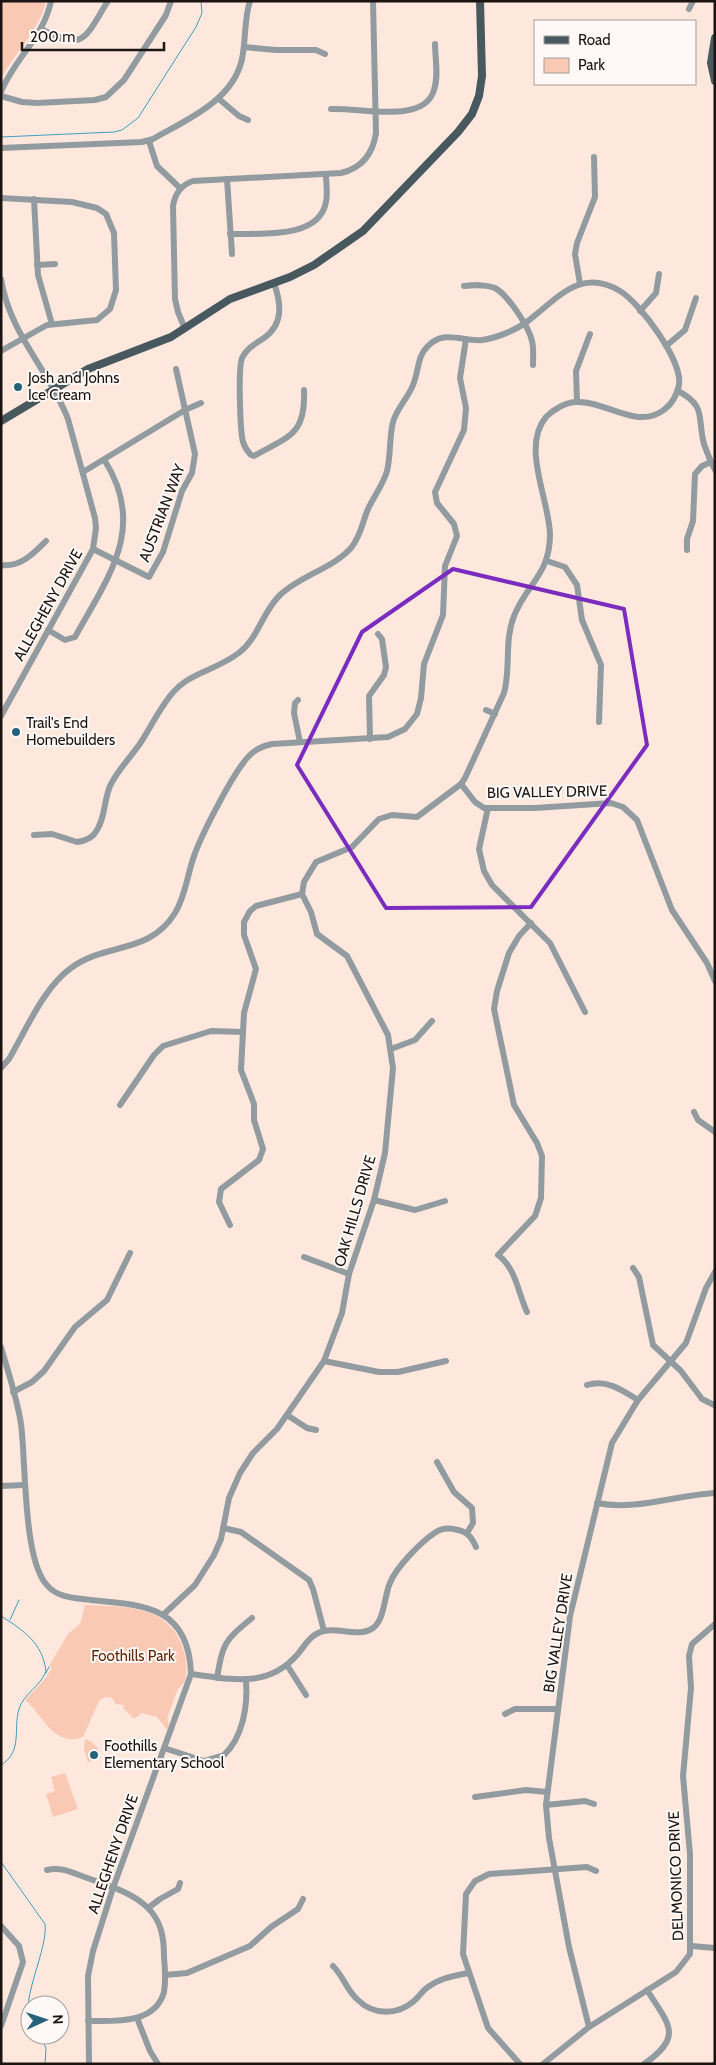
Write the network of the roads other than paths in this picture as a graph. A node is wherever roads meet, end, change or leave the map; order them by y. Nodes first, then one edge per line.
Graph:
1 (51, 1) edge
2 (108, 1) edge
3 (171, 1) edge
4 (250, 1) edge
5 (373, 1) edge
6 (480, 1) edge
7 (693, 1) edge
8 (688, 9) dead end
9 (41, 29) junction
10 (715, 38) edge
11 (435, 44) dead end
12 (244, 47) junction
13 (325, 54) dead end
14 (715, 81) edge
15 (1, 94) edge
16 (219, 99) junction
17 (331, 109) dead end
18 (375, 111) junction
19 (248, 120) dead end
20 (148, 141) junction
21 (1, 148) edge
22 (594, 157) dead end
23 (211, 172) dead end
24 (326, 174) junction
25 (227, 179) junction
26 (211, 180) junction
27 (180, 188) junction
28 (1, 198) edge
29 (34, 198) junction
30 (230, 234) junction
31 (232, 254) dead end
32 (55, 264) dead end
33 (37, 265) junction
34 (659, 274) dead end
35 (2, 283) edge
36 (274, 283) junction
37 (580, 284) junction
38 (464, 286) dead end
39 (696, 298) dead end
40 (110, 309) junction
41 (640, 310) junction
42 (116, 313) dead end
43 (52, 324) junction
44 (524, 324) junction
45 (185, 329) junction
46 (590, 334) dead end
47 (22, 339) junction
48 (466, 339) junction
49 (666, 346) junction
50 (1, 351) edge
51 (533, 365) dead end
52 (176, 369) dead end
53 (53, 389) junction
54 (304, 390) dead end
55 (678, 391) junction
56 (577, 402) junction
57 (202, 403) dead end
58 (186, 410) junction
59 (1, 421) edge
60 (251, 456) junction
61 (105, 461) junction
62 (246, 462) dead end
63 (711, 462) junction
64 (715, 470) edge
65 (83, 472) junction
66 (46, 541) dead end
67 (92, 549) junction
68 (687, 550) dead end
69 (547, 560) junction
70 (116, 561) junction
71 (1, 565) edge
72 (48, 630) junction
73 (378, 634) dead end
74 (157, 698) dead end
75 (298, 700) dead end
76 (165, 702) junction
77 (486, 710) dead end
78 (495, 714) junction
79 (1, 716) edge
80 (599, 722) dead end
81 (370, 739) junction
82 (300, 742) junction
83 (461, 784) junction
84 (488, 808) junction
85 (34, 835) dead end
86 (302, 894) junction
87 (531, 923) junction
88 (715, 981) edge
89 (585, 1012) dead end
90 (432, 1021) dead end
91 (243, 1032) junction
92 (391, 1049) junction
93 (1, 1068) edge
94 (120, 1105) dead end
95 (694, 1112) dead end
96 (715, 1132) edge
97 (374, 1200) junction
98 (445, 1201) dead end
99 (230, 1225) dead end
100 (130, 1253) dead end
101 (304, 1257) dead end
102 (632, 1268) dead end
103 (715, 1272) edge
104 (349, 1274) junction
105 (527, 1312) dead end
106 (1, 1347) edge
107 (324, 1361) junction
108 (446, 1361) dead end
109 (672, 1362) junction
110 (588, 1385) dead end
111 (13, 1392) junction
112 (638, 1400) junction
113 (714, 1404) edge
114 (287, 1415) junction
115 (316, 1430) dead end
116 (437, 1462) dead end
117 (24, 1485) junction
118 (1, 1486) edge
119 (715, 1493) edge
120 (597, 1503) junction
121 (223, 1528) junction
122 (467, 1533) junction
123 (476, 1547) dead end
124 (164, 1614) junction
125 (252, 1618) dead end
126 (715, 1624) edge
127 (324, 1631) junction
128 (287, 1665) junction
129 (191, 1674) junction
130 (218, 1678) junction
131 (246, 1680) junction
132 (306, 1695) dead end
133 (558, 1709) junction
134 (505, 1714) dead end
135 (164, 1748) junction
136 (547, 1792) junction
137 (475, 1797) dead end
138 (594, 1804) dead end
139 (546, 1805) junction
140 (554, 1869) junction
141 (47, 1870) dead end
142 (596, 1871) dead end
143 (180, 1883) dead end
144 (113, 1888) junction
145 (303, 1898) dead end
146 (148, 1908) junction
147 (1, 1926) edge
148 (691, 1946) junction
149 (715, 1948) edge
150 (333, 1966) dead end
151 (468, 1974) junction
152 (165, 1975) junction
153 (647, 1990) junction
154 (137, 2018) junction
155 (88, 2021) junction
156 (1, 2026) edge
157 (589, 2027) junction
158 (89, 2064) edge
159 (158, 2064) edge
160 (520, 2064) edge
161 (543, 2064) edge
162 (644, 2064) edge

1 - 9 street
2 - 9 street
3 - 15 street
4 - 12 street
5 - 18 street
6 - 36 main road
7 - 8 street
9 - 15 street
10 - 14 main road
11 - 18 street
12 - 13 street
12 - 16 street
16 - 19 street
16 - 20 street
17 - 18 street
18 - 24 street
20 - 21 street
20 - 27 street
22 - 37 street
23 - 26 street
24 - 25 street
24 - 30 street
25 - 26 street
25 - 30 street
26 - 27 street
27 - 45 street
28 - 29 street
29 - 33 street
29 - 40 street
30 - 31 street
32 - 33 street
33 - 43 street
34 - 41 street
35 - 47 street, ALLEGHENY DRIVE
36 - 45 main road
36 - 60 street
37 - 41 street
37 - 44 street
38 - 44 street
39 - 49 street
40 - 42 street
40 - 43 street
41 - 49 street
43 - 47 street
44 - 48 street
44 - 51 street
45 - 53 main road
46 - 56 street
47 - 50 street
47 - 53 street, ALLEGHENY DRIVE
48 - 76 street
48 - 81 street
49 - 55 street
52 - 58 street, AUSTRIAN WAY
53 - 59 main road
53 - 65 street, ALLEGHENY DRIVE
54 - 60 street
55 - 56 street
55 - 63 street
56 - 69 street
57 - 58 street
58 - 61 street
58 - 70 street, AUSTRIAN WAY
60 - 62 street
61 - 65 street
61 - 70 street
63 - 64 street
63 - 68 street
65 - 67 street, ALLEGHENY DRIVE
66 - 71 street
67 - 70 street
67 - 72 street, ALLEGHENY DRIVE
69 - 78 street
69 - 80 street
70 - 72 street
72 - 79 street, ALLEGHENY DRIVE
73 - 81 street
74 - 76 street
75 - 82 street
76 - 85 street
77 - 78 street
78 - 83 street
81 - 82 street
82 - 93 street
83 - 84 street, BIG VALLEY DRIVE
83 - 86 street
84 - 87 street
84 - 88 street, BIG VALLEY DRIVE
86 - 91 street
86 - 92 street, OAK HILLS DRIVE
87 - 89 street
87 - 105 street
90 - 92 street
91 - 94 street
91 - 99 street
92 - 97 street, OAK HILLS DRIVE
95 - 96 street
97 - 98 street
97 - 104 street, OAK HILLS DRIVE
100 - 111 street
101 - 104 street
102 - 109 street
103 - 109 street, BIG VALLEY DRIVE
104 - 107 street, OAK HILLS DRIVE
106 - 111 street, ALLEGHENY DRIVE
107 - 108 street
107 - 114 street, OAK HILLS DRIVE
109 - 112 street, BIG VALLEY DRIVE
109 - 113 street
110 - 112 street
111 - 117 street, ALLEGHENY DRIVE
112 - 120 street, BIG VALLEY DRIVE
114 - 115 street
114 - 121 street, OAK HILLS DRIVE
116 - 122 street
117 - 118 street
117 - 124 street, ALLEGHENY DRIVE
119 - 120 street
120 - 133 street, BIG VALLEY DRIVE
121 - 124 street, OAK HILLS DRIVE
121 - 127 street
122 - 123 street
122 - 127 street
124 - 129 street, ALLEGHENY DRIVE
125 - 130 street
126 - 148 street, DELMONICO DRIVE
127 - 128 street
128 - 131 street
128 - 132 street
129 - 130 street
129 - 135 street, ALLEGHENY DRIVE
130 - 131 street
131 - 135 street
133 - 134 street
133 - 136 street, BIG VALLEY DRIVE
135 - 144 street, ALLEGHENY DRIVE
136 - 137 street
136 - 139 street, BIG VALLEY DRIVE
138 - 139 street
139 - 140 street, BIG VALLEY DRIVE
140 - 142 street
140 - 151 street
140 - 157 street, BIG VALLEY DRIVE
141 - 144 street
143 - 146 street
144 - 146 street
144 - 155 street, ALLEGHENY DRIVE
145 - 152 street
146 - 152 street
147 - 156 street
148 - 149 street
148 - 153 street, DELMONICO DRIVE
150 - 151 street
151 - 160 street
152 - 154 street
153 - 157 street, DELMONICO DRIVE
153 - 162 street
154 - 155 street
154 - 159 street
155 - 158 street, ALLEGHENY DRIVE
157 - 161 street, DELMONICO DRIVE

